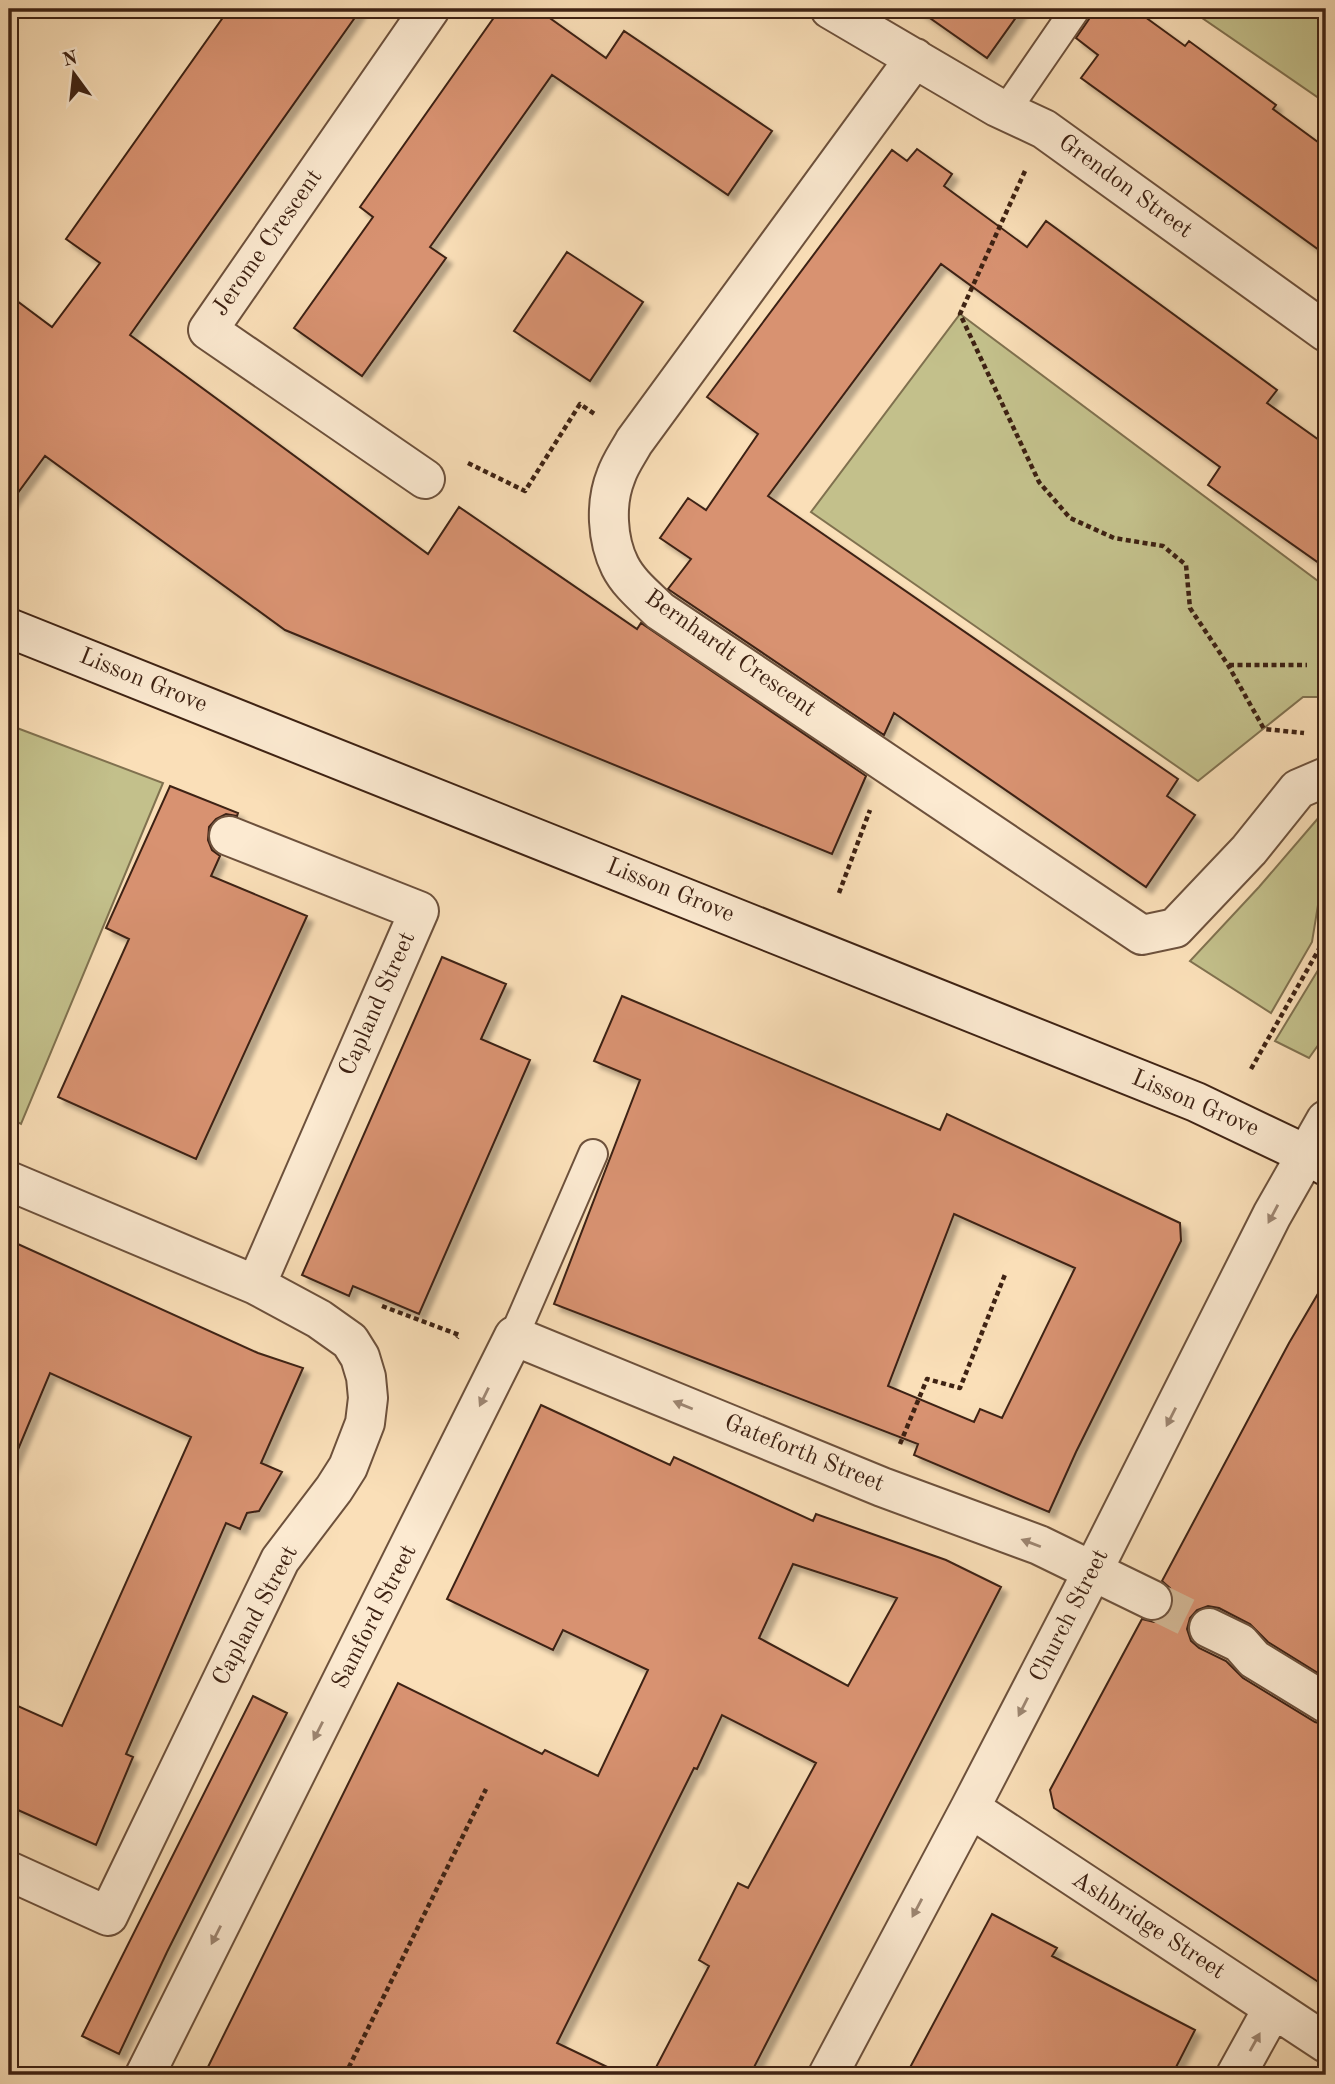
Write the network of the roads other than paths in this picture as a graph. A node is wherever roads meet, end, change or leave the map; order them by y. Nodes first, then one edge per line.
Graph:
1 (430, 9) edge
2 (830, 9) edge
3 (1075, 10) edge
4 (915, 58) junction
5 (997, 107) junction
6 (1326, 332) edge
7 (425, 480) road end
8 (9, 628) edge
9 (1326, 777) edge
10 (229, 836) dead end
11 (1326, 1120) edge
12 (593, 1154) dead end
13 (1316, 1160) edge
14 (9, 1181) edge
15 (256, 1285) junction
16 (514, 1336) junction
17 (1093, 1571) junction
18 (1152, 1600) tunnel mouth
19 (1209, 1628) tunnel mouth
20 (1326, 1703) edge
21 (970, 1808) junction
22 (9, 1871) edge
23 (1273, 2008) junction
24 (1326, 2043) edge
25 (145, 2075) edge
26 (828, 2075) edge
27 (1236, 2075) edge

1 - 7 street, Jerome Crescent
2 - 4 street
3 - 5 lane
4 - 5 street, Grendon Street
4 - 9 street, Bernhardt Crescent
5 - 6 street, Grendon Street
8 - 13 street, Lisson Grove
10 - 15 street, Capland Street
11 - 13 street, Church Street
12 - 16 lane, Samford Street
13 -> 17 street, Church Street
14 - 15 street, Capland Street
15 - 22 street, Capland Street
17 -> 16 street, Gateforth Street
16 -> 25 street, Samford Street
17 - 18 street, Gateforth Street
17 -> 21 street, Church Street
19 - 20 street
21 - 23 street, Ashbridge Street
21 -> 26 street, Church Street
23 - 24 street, Ashbridge Street
27 -> 23 street

